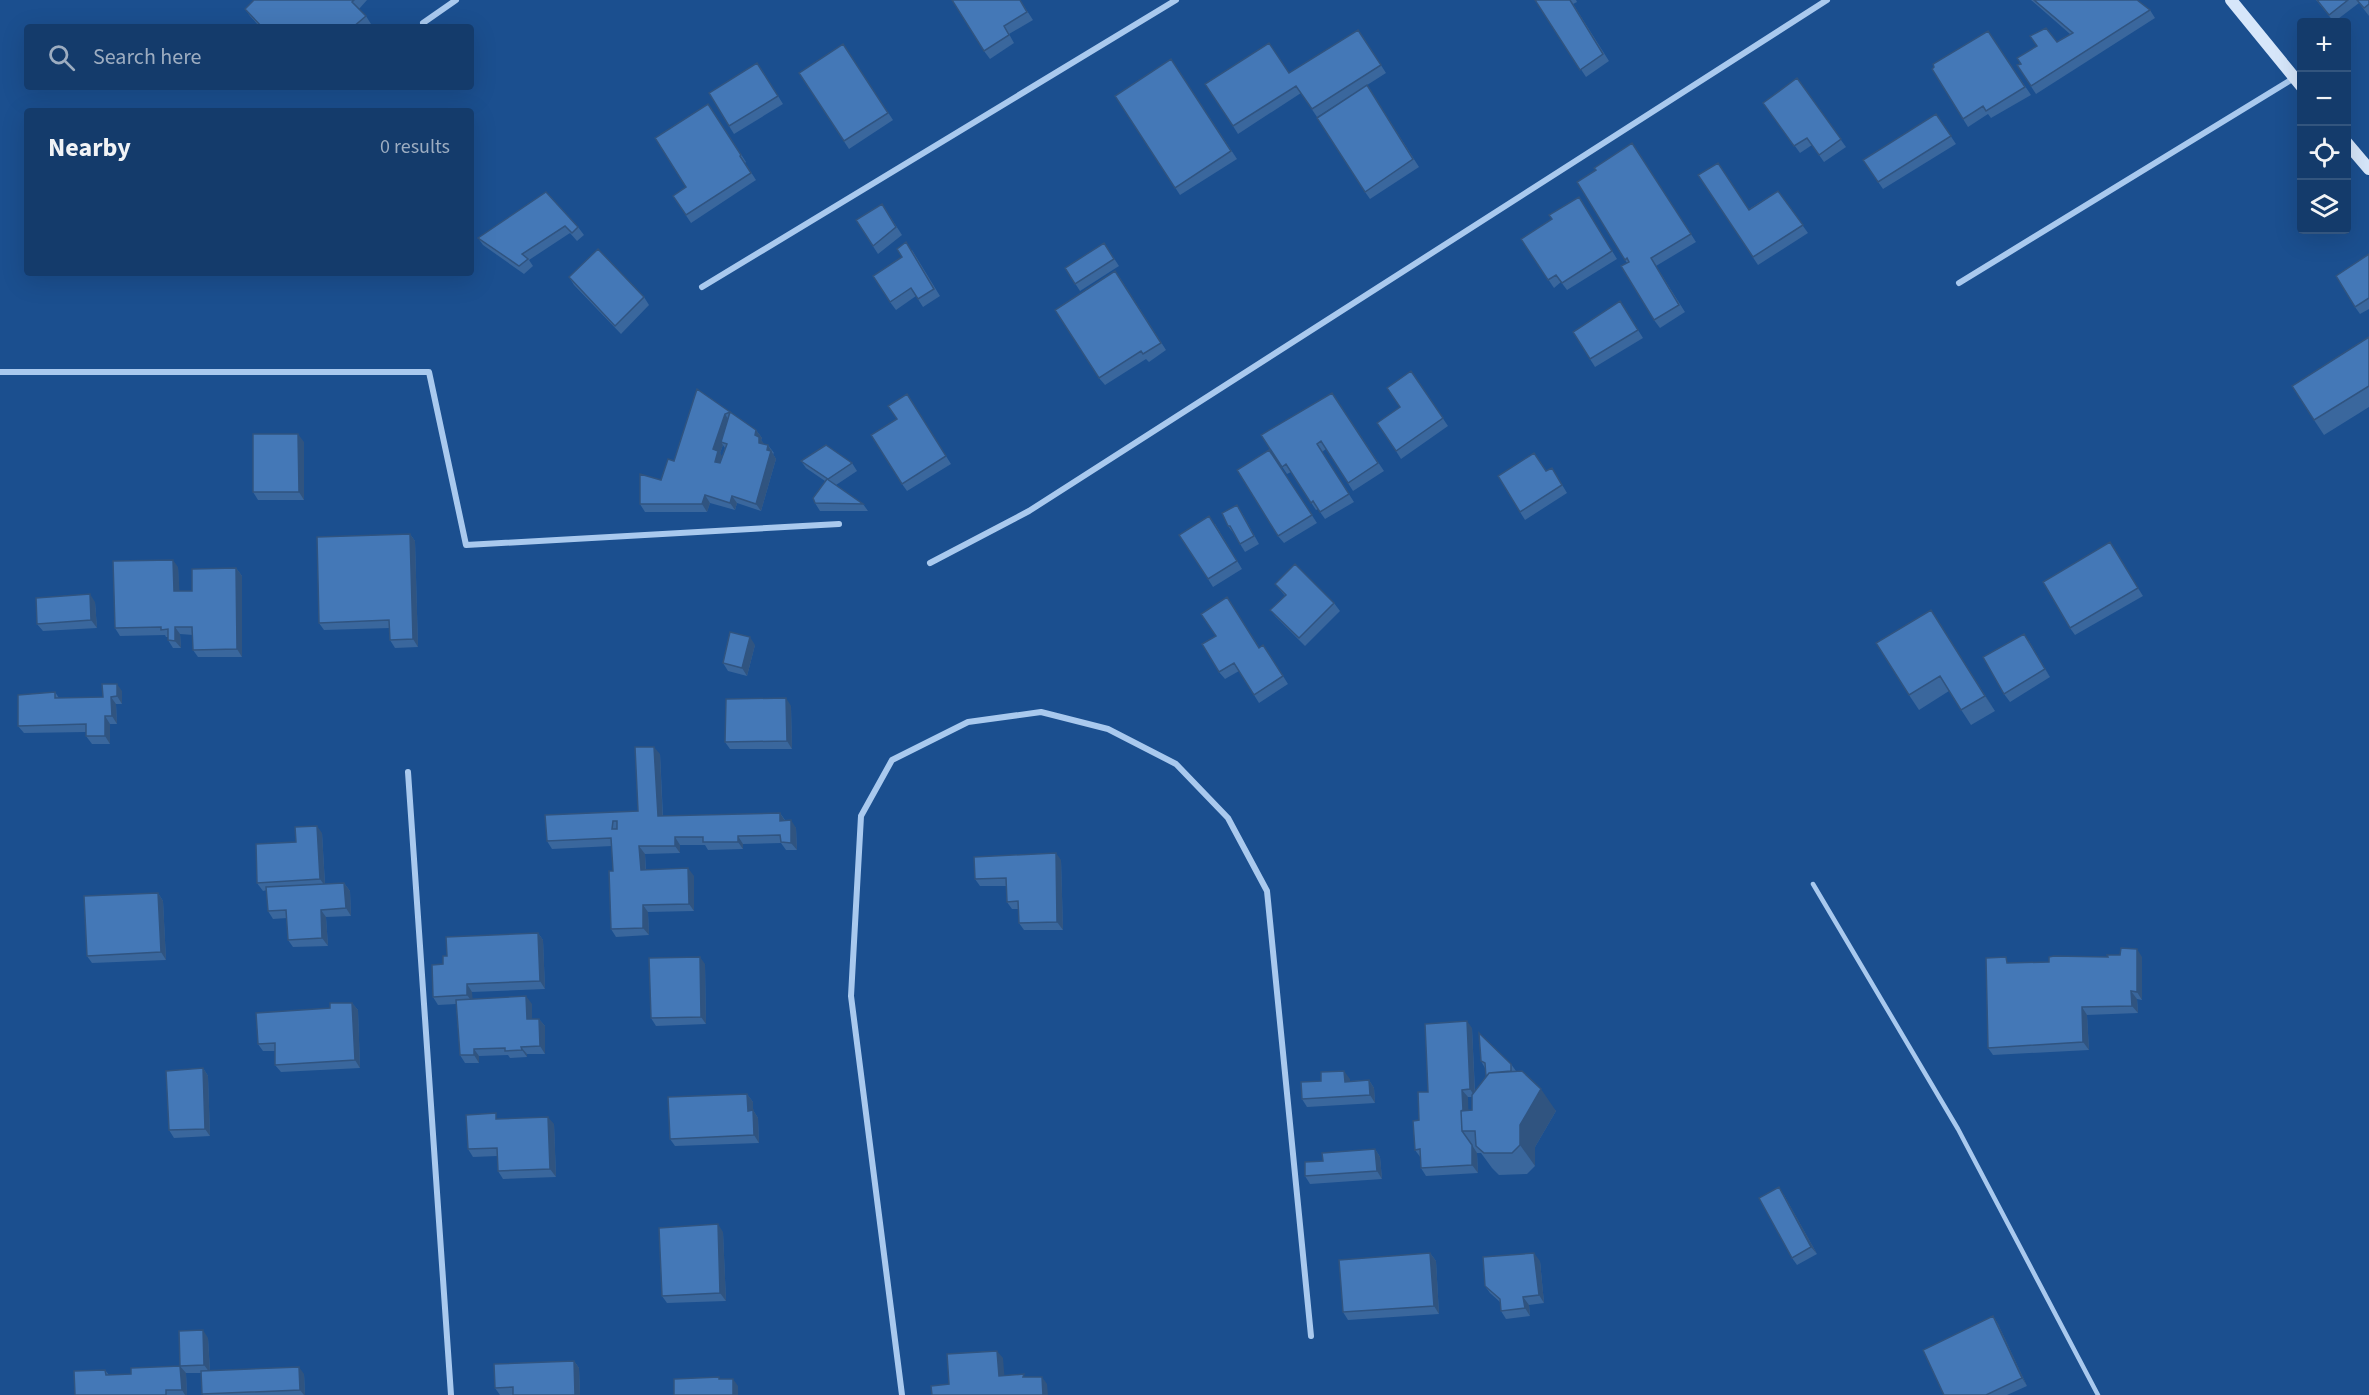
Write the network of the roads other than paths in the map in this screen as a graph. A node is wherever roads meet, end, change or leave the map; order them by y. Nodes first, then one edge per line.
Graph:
1 (456, 0) edge
2 (1176, 0) edge
3 (1827, 0) edge
4 (2230, 0) edge
5 (423, 22) dead end
6 (2297, 82) edge
7 (2297, 84) edge
8 (2351, 148) edge
9 (2369, 169) edge
10 (1959, 283) dead end
11 (702, 287) dead end
12 (0, 372) edge
13 (839, 524) dead end
14 (930, 563) dead end
15 (408, 772) dead end
16 (1813, 884) dead end
17 (1311, 1336) dead end
18 (451, 1395) edge
19 (902, 1395) edge
20 (2097, 1395) edge

1 - 5 street
2 - 11 street
3 - 14 street
4 - 6 street
7 - 10 street
8 - 9 street
12 - 13 street
15 - 18 street
16 - 20 lane
17 - 19 street

